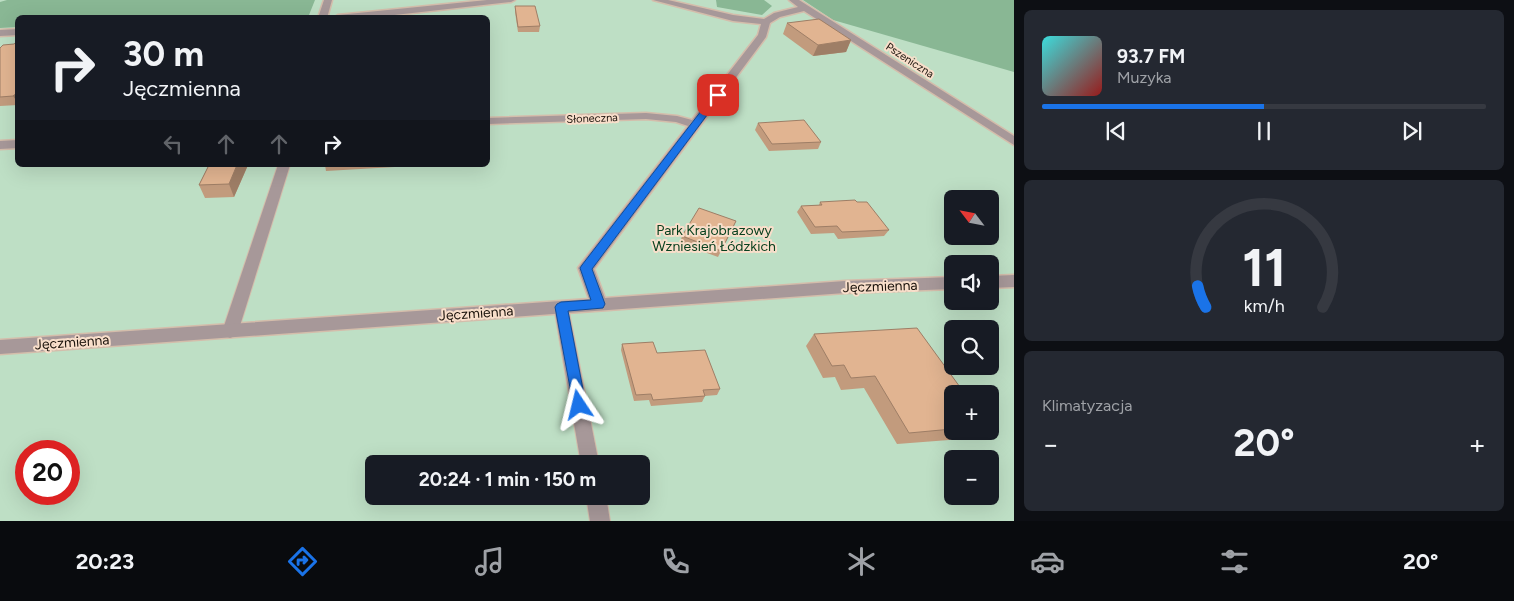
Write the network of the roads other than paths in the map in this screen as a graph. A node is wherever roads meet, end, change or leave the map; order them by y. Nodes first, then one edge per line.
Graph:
1 (328, 0) edge
2 (405, 0) edge
3 (510, 0) edge
4 (657, 0) edge
5 (793, 0) edge
6 (805, 8) junction
7 (401, 14) edge
8 (323, 15) edge
9 (385, 15) edge
10 (766, 22) junction
11 (15, 32) edge
12 (0, 33) edge
13 (490, 120) edge
14 (696, 125) junction
15 (1014, 141) edge
16 (15, 144) edge
17 (0, 145) edge
18 (283, 167) edge
19 (1014, 281) edge
20 (999, 282) edge
21 (944, 284) edge
22 (599, 304) junction
23 (561, 307) junction
24 (230, 332) junction
25 (0, 347) edge
26 (588, 455) edge
27 (597, 505) edge
28 (600, 521) edge

1 - 8 street
2 - 7 street
3 - 7 street
4 - 10 street
5 - 6 street, Pszeniczna
6 - 10 street
6 - 15 street, Pszeniczna
7 - 9 street
10 - 14 street
11 - 12 street
13 - 14 street, Słoneczna
14 - 22 street
16 - 17 street
18 - 24 lane
19 - 20 street
21 - 22 street, Jęczmienna
22 - 23 street, Jęczmienna
23 - 24 street, Jęczmienna
23 - 26 lane
24 - 25 street, Jęczmienna
27 - 28 lane

